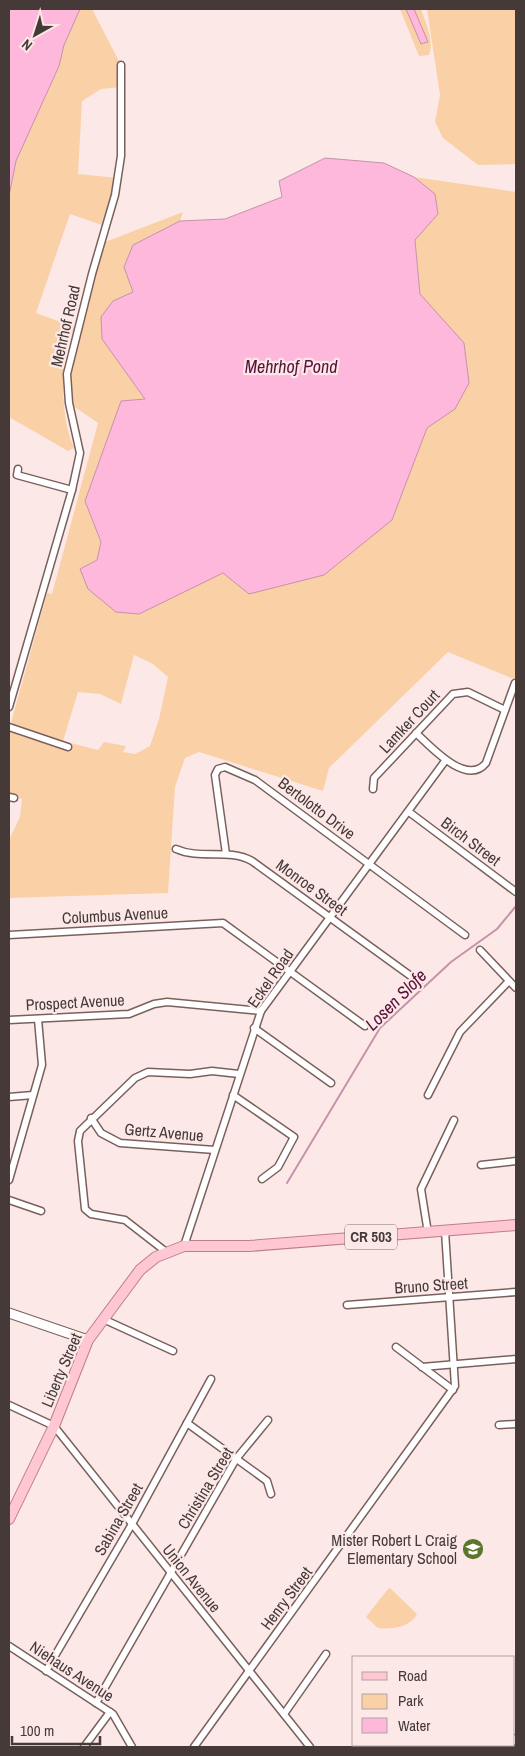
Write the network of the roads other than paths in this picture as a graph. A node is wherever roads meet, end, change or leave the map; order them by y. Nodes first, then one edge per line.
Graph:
1 (121, 65) dead end
2 (18, 469) dead end
3 (72, 490) junction
4 (515, 683) dead end
5 (9, 707) edge
6 (505, 710) junction
7 (9, 727) edge
8 (416, 733) junction
9 (68, 748) dead end
10 (445, 761) junction
11 (372, 789) dead end
12 (409, 812) junction
13 (176, 849) dead end
14 (226, 854) junction
15 (370, 865) junction
16 (516, 892) edge
17 (330, 918) junction
18 (9, 935) edge
19 (465, 935) dead end
20 (480, 950) dead end
21 (290, 972) junction
22 (509, 981) junction
23 (419, 982) dead end
24 (516, 988) edge
25 (261, 1011) junction
26 (38, 1018) junction
27 (9, 1020) edge
28 (365, 1026) dead end
29 (254, 1028) junction
30 (239, 1074) junction
31 (331, 1083) dead end
32 (33, 1095) junction
33 (233, 1095) junction
34 (428, 1095) dead end
35 (9, 1097) edge
36 (92, 1118) junction
37 (454, 1120) dead end
38 (215, 1150) junction
39 (516, 1162) edge
40 (481, 1165) dead end
41 (262, 1179) dead end
42 (9, 1180) edge
43 (9, 1200) edge
44 (41, 1211) dead end
45 (516, 1226) edge
46 (445, 1231) junction
47 (428, 1233) junction
48 (184, 1246) junction
49 (165, 1251) junction
50 (516, 1292) edge
51 (450, 1297) junction
52 (347, 1305) dead end
53 (9, 1313) edge
54 (103, 1318) junction
55 (88, 1340) junction
56 (396, 1347) dead end
57 (173, 1351) dead end
58 (516, 1359) edge
59 (455, 1364) junction
60 (422, 1367) junction
61 (211, 1379) dead end
62 (453, 1390) junction
63 (9, 1405) edge
64 (268, 1420) dead end
65 (187, 1423) junction
66 (499, 1424) dead end
67 (516, 1424) edge
68 (54, 1426) junction
69 (236, 1459) junction
70 (271, 1494) dead end
71 (9, 1518) edge
72 (132, 1524) junction
73 (170, 1572) junction
74 (9, 1646) edge
75 (326, 1654) dead end
76 (249, 1670) junction
77 (46, 1671) junction
78 (96, 1703) junction
79 (110, 1712) junction
80 (284, 1714) junction
81 (84, 1747) edge
82 (132, 1747) edge
83 (194, 1747) edge
84 (310, 1747) edge

1 - 3 street, Mehrhof Road
2 - 3 street
3 - 5 street, Mehrhof Road
4 - 6 street
6 - 8 street, Lamker Court
6 - 10 street
7 - 9 street
8 - 10 street
8 - 11 street, Lamker Court
10 - 12 street, Eckel Road
12 - 15 street, Eckel Road
12 - 16 street, Birch Street
13 - 14 street, Monroe Street
14 - 15 street, Bertolotto Drive
14 - 17 street, Monroe Street
15 - 17 street, Eckel Road
15 - 19 street, Bertolotto Drive
17 - 21 street, Eckel Road
17 - 23 street, Monroe Street
18 - 21 street, Columbus Avenue
20 - 22 street
21 - 25 street, Eckel Road
21 - 28 street
22 - 24 street
22 - 34 street
25 - 26 street, Prospect Avenue
25 - 29 street, Eckel Road
26 - 27 street, Prospect Avenue
26 - 32 street
29 - 30 street, Eckel Road
29 - 31 street
30 - 33 street, Eckel Road
30 - 36 street
32 - 35 street
32 - 42 street
33 - 38 street, Eckel Road
33 - 41 street
36 - 38 street, Gertz Avenue
36 - 49 street
37 - 47 street
38 - 48 street, Eckel Road
39 - 40 street
43 - 44 street
45 - 46 main road, CR 503
46 - 47 main road, CR 503
46 - 51 street
47 - 48 main road, Liberty Street / CR 503
48 - 49 main road, Liberty Street / CR 503
49 - 54 main road, Liberty Street / CR 503
50 - 51 street, Bruno Street
51 - 52 street, Bruno Street
51 - 59 street
53 - 55 street
54 - 55 main road, Liberty Street / CR 503
54 - 57 street
55 - 68 main road, Liberty Street / CR 503
56 - 60 street
58 - 59 street
59 - 60 street
59 - 62 street
60 - 62 street
61 - 65 street, Sabina Street
62 - 76 street, Henry Street
63 - 68 street
64 - 69 street, Christina Street
65 - 69 street
65 - 72 street, Sabina Street
66 - 67 street
68 - 71 main road, Liberty Street / CR 503
68 - 72 street, Union Avenue
69 - 70 street
69 - 73 street, Christina Street
72 - 73 street, Union Avenue
72 - 77 street, Sabina Street
73 - 76 street, Union Avenue
73 - 78 street, Christina Street
74 - 77 street, Niehaus Avenue
75 - 80 street
76 - 80 street, Union Avenue
76 - 83 street, Henry Street
77 - 78 street, Niehaus Avenue
78 - 79 street, Niehaus Avenue
79 - 81 street
79 - 82 street, Niehaus Avenue
80 - 84 street, Union Avenue

